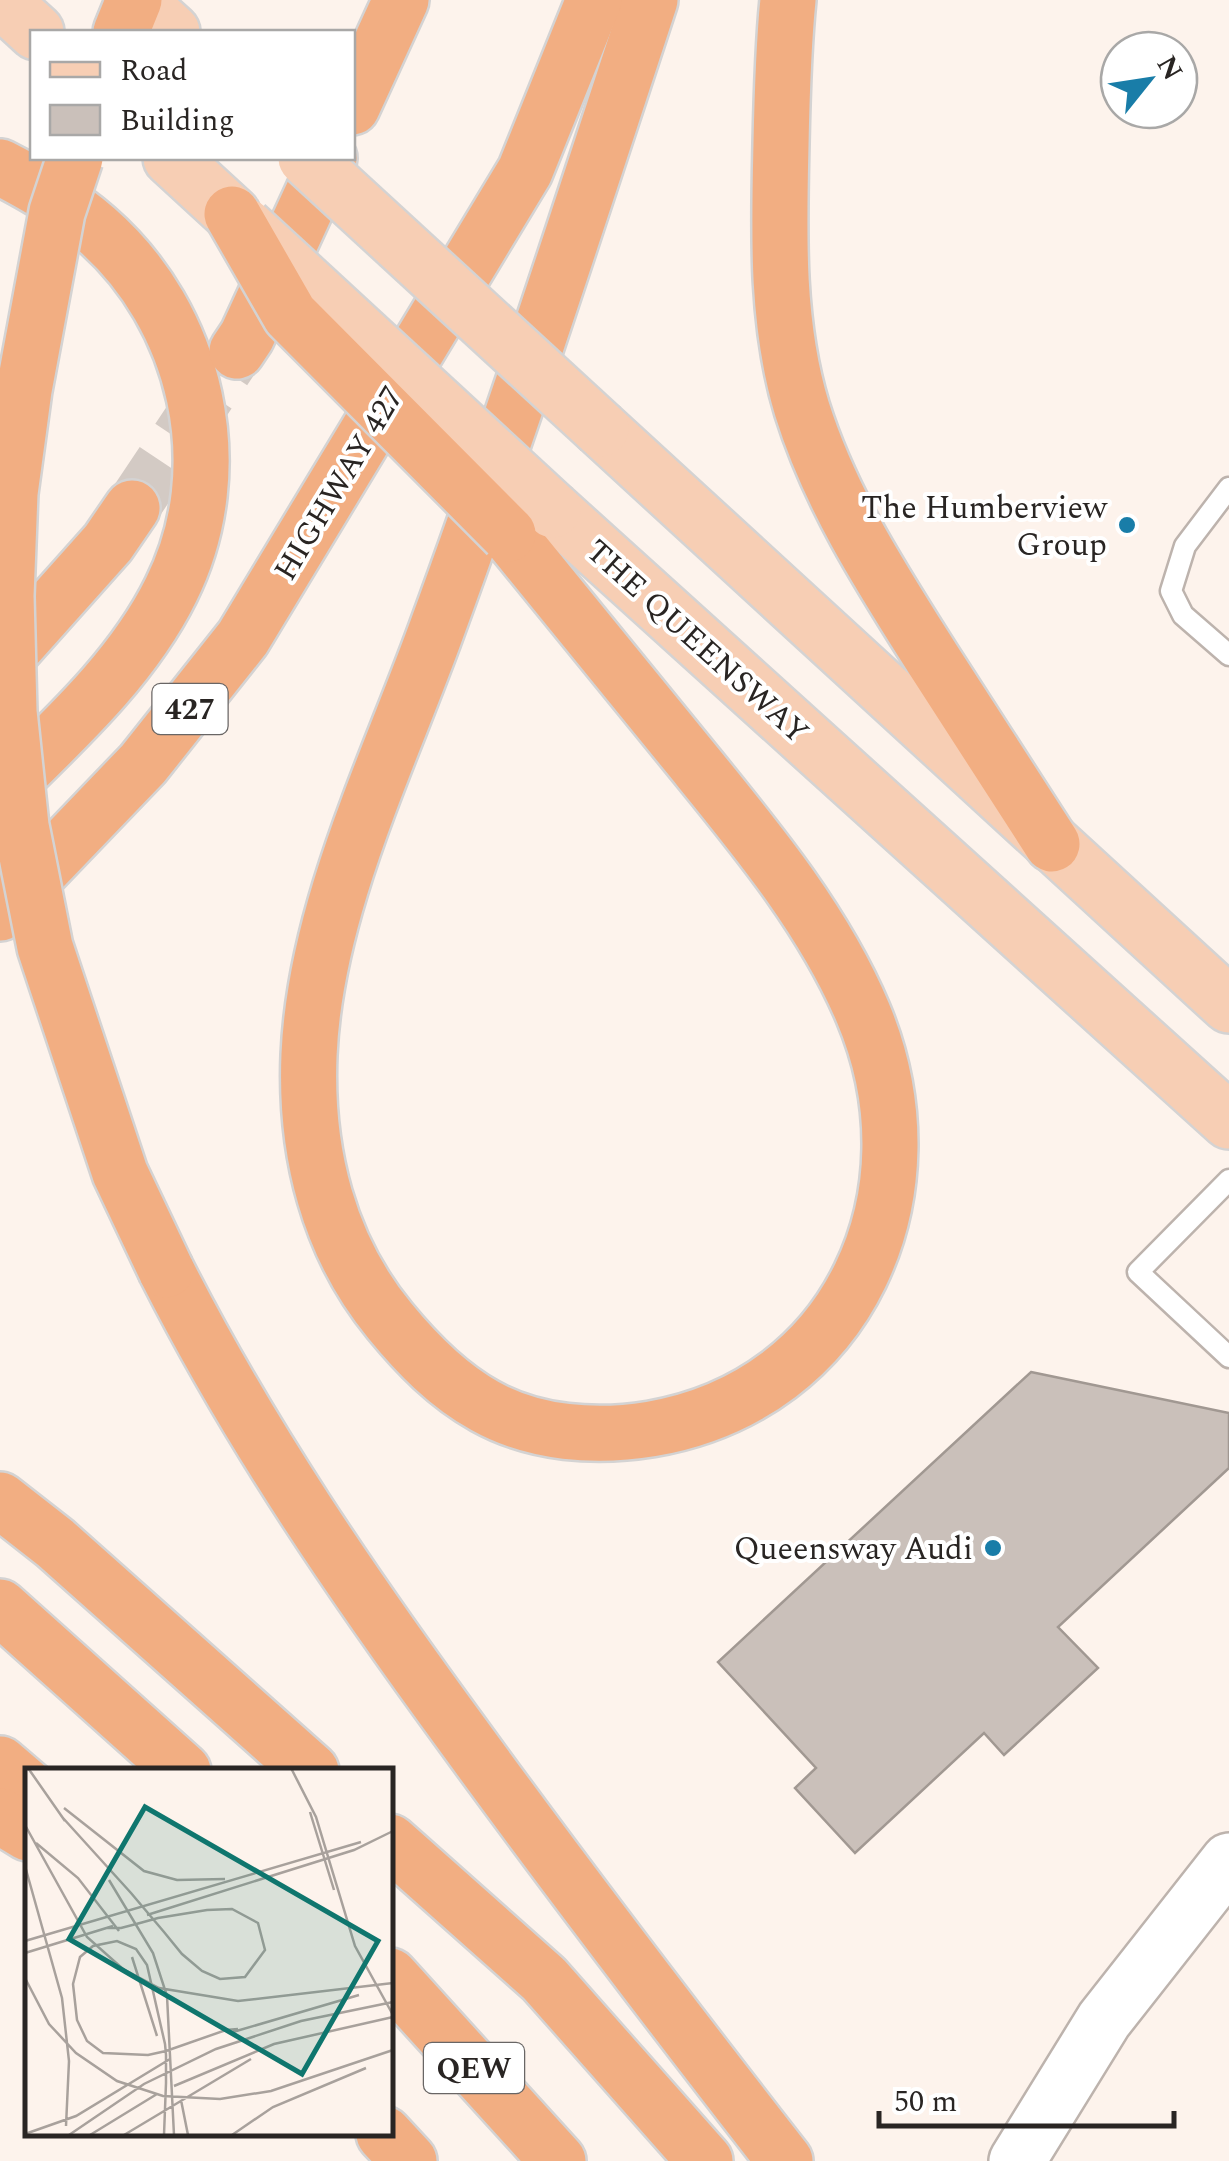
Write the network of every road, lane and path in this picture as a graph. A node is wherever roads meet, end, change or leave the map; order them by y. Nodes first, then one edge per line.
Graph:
1 (1, 0) edge
2 (135, 0) edge
3 (401, 0) edge
4 (594, 0) edge
5 (650, 0) edge
6 (788, 0) edge
7 (34, 30) edge
8 (121, 30) edge
9 (170, 30) edge
10 (355, 100) edge
11 (74, 160) edge
12 (174, 160) edge
13 (308, 160) edge
14 (328, 160) edge
15 (0, 166) edge
16 (232, 214) joint
17 (237, 351) tunnel mouth
18 (1229, 488) edge
19 (132, 508) tunnel mouth
20 (530, 522) junction
21 (1229, 655) edge
22 (0, 664) edge
23 (0, 793) edge
24 (1052, 844) junction
25 (0, 912) edge
26 (1229, 1005) edge
27 (1229, 1122) edge
28 (1229, 1180) edge
29 (1229, 1357) edge
30 (0, 1464) edge
31 (0, 1500) edge
32 (55, 1542) junction
33 (0, 1607) edge
34 (0, 1764) edge
35 (180, 1768) edge
36 (307, 1768) edge
37 (25, 1785) edge
38 (0, 1816) edge
39 (25, 1832) edge
40 (392, 1844) edge
41 (1229, 1862) edge
42 (392, 1978) edge
43 (386, 2136) edge
44 (409, 2161) edge
45 (558, 2161) edge
46 (705, 2161) edge
47 (784, 2161) edge
48 (1017, 2161) edge

1 - 7 main road
2 - 8 highway
2 - 9 main road
3 - 10 highway
4 - 25 highway, HIGHWAY 427 / 427
5 - 20 highway
6 - 24 highway
11 - 47 highway, bridge
12 - 16 main road
13 - 24 main road, bridge
14 - 17 highway
15 - 23 highway
16 - 20 highway, bridge
18 - 21 lane
19 - 22 highway
20 - 27 main road, THE QUEENSWAY
24 - 26 main road
28 - 29 lane
30 - 32 highway
31 - 32 highway
32 - 36 highway
33 - 35 highway
34 - 37 highway
38 - 39 highway
40 - 46 highway
41 - 48 main road
42 - 45 highway, QEW
43 - 44 highway

